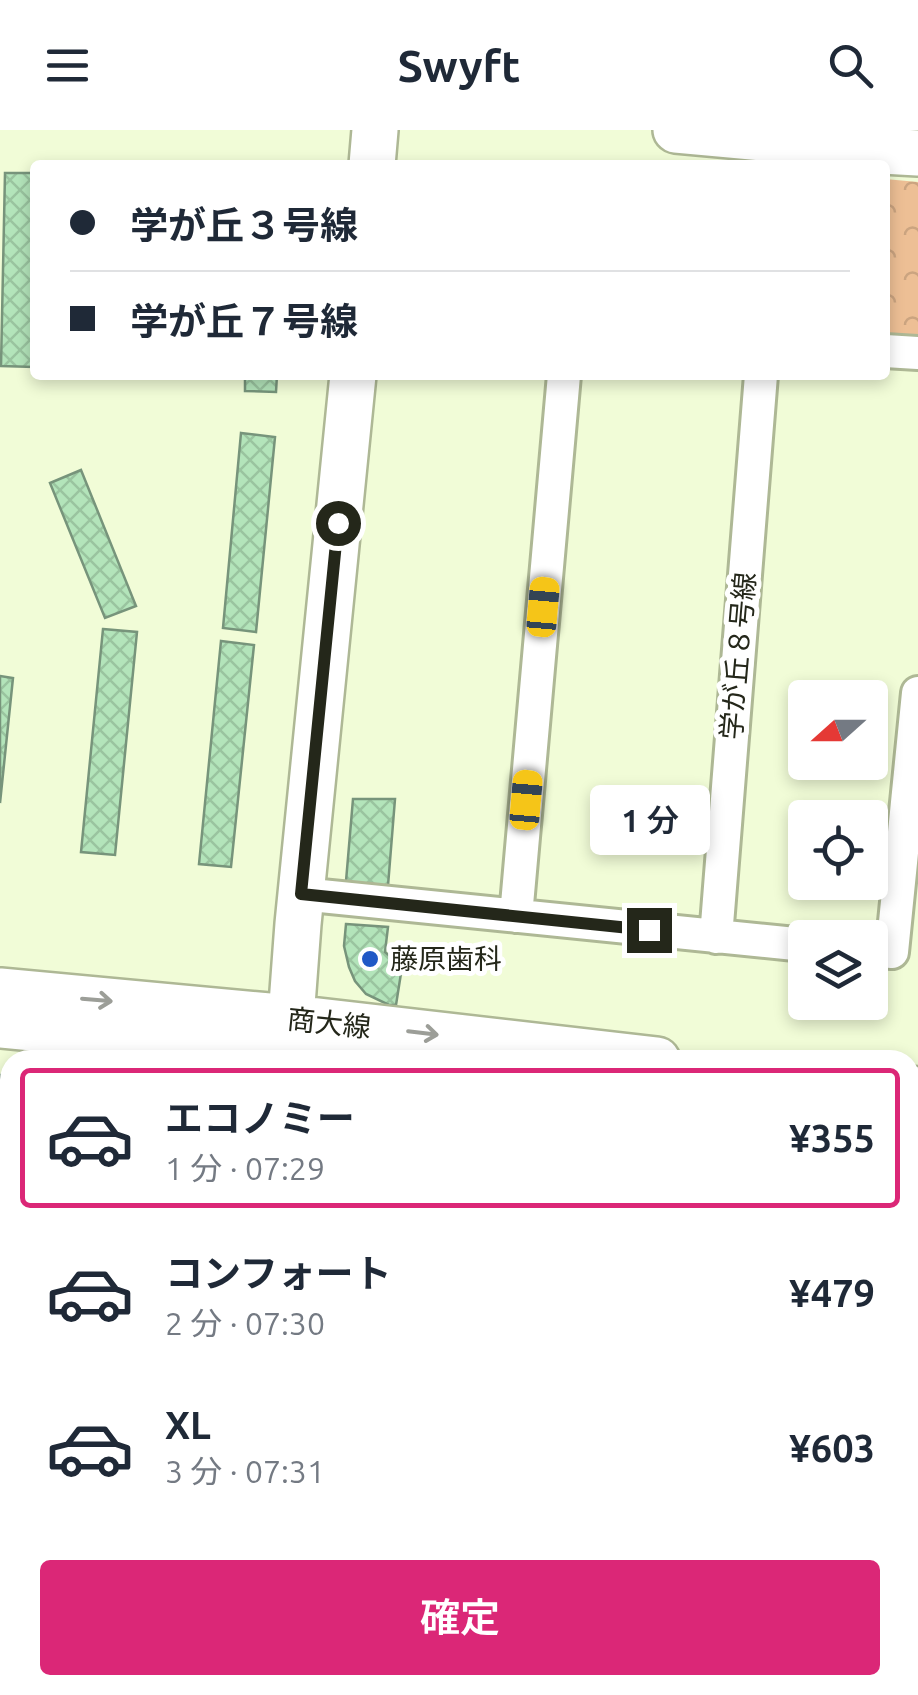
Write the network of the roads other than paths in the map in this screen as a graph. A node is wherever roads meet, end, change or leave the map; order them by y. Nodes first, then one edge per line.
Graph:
1 (375, 130) edge
2 (676, 130) edge
3 (782, 152) edge
4 (918, 153) edge
5 (372, 160) edge
6 (890, 351) edge
7 (918, 353) edge
8 (352, 380) edge
9 (564, 380) edge
10 (761, 380) edge
11 (918, 692) edge
12 (301, 894) junction
13 (516, 916) junction
14 (716, 937) junction
15 (788, 943) edge
16 (893, 952) edge
17 (0, 992) edge
18 (0, 1025) edge
19 (287, 1043) edge
20 (319, 1050) edge
21 (440, 1050) edge

1 - 5 street
2 - 3 street
3 - 4 street
6 - 7 street
8 - 12 street
9 - 13 street
10 - 14 street, 学が丘８号線
11 - 16 street
12 - 13 street
12 - 19 street
13 - 14 street
14 - 15 street
17 -> 19 street, 商大線
18 - 19 street, 商大線
19 - 20 street, 商大線
19 -> 21 street, 商大線

